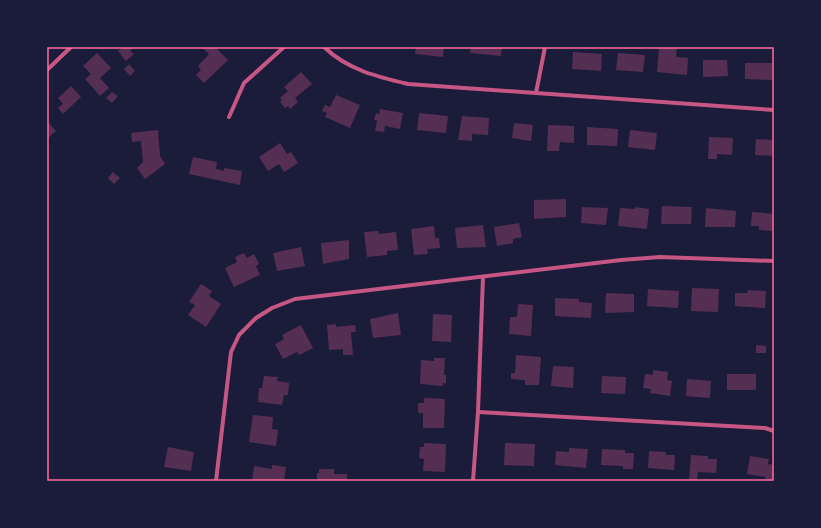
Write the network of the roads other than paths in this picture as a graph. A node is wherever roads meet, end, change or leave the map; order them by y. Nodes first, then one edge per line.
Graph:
1 (71, 47) edge
2 (284, 47) edge
3 (324, 47) edge
4 (545, 47) edge
5 (47, 70) edge
6 (536, 93) junction
7 (774, 110) edge
8 (229, 117) dead end
9 (774, 261) edge
10 (483, 277) junction
11 (478, 412) junction
12 (774, 431) edge
13 (216, 481) edge
14 (473, 481) edge

1 - 5 street
2 - 8 street
3 - 6 street
4 - 6 street
6 - 7 street
9 - 10 street
10 - 11 street
10 - 13 street
11 - 12 street
11 - 14 street

